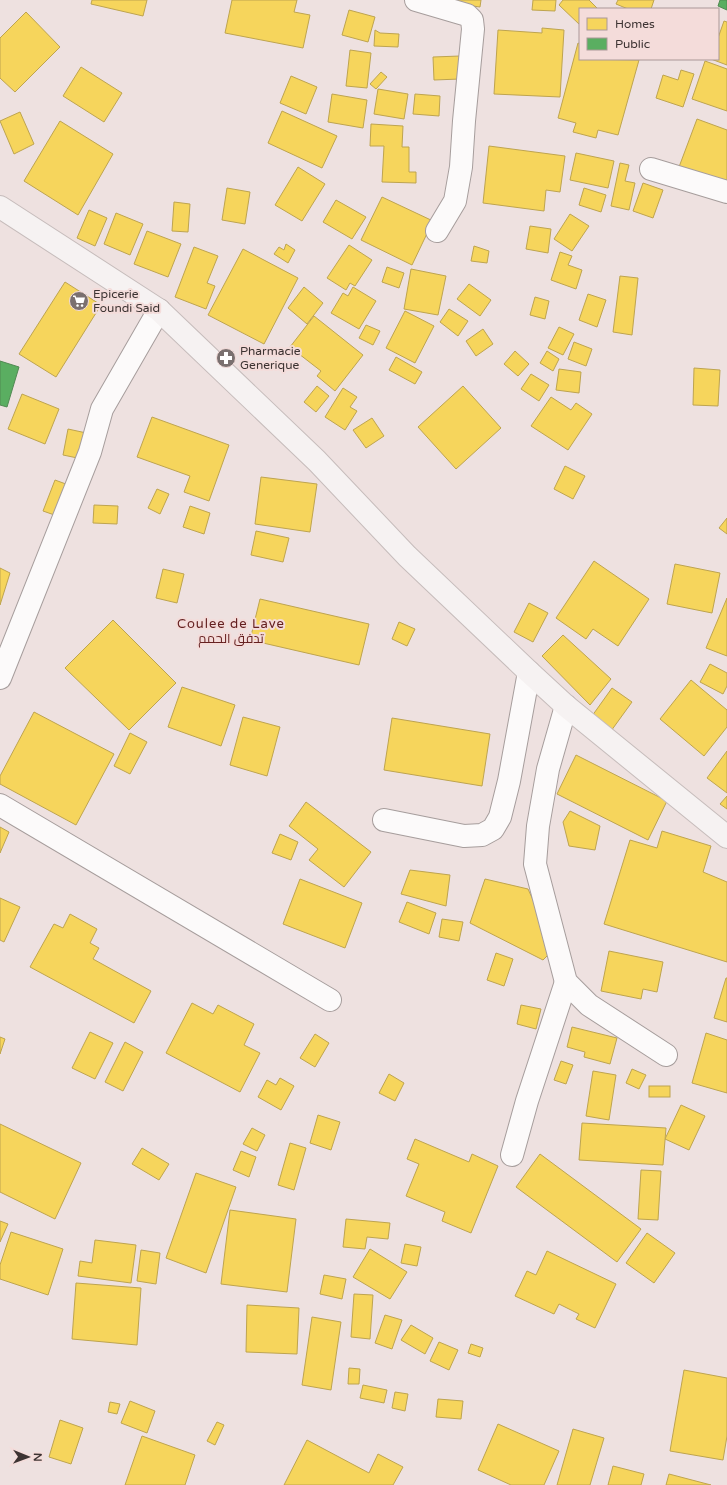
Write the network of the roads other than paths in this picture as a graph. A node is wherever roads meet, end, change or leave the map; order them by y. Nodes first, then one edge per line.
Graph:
1 (416, 0) edge
2 (651, 169) dead end
3 (727, 192) edge
4 (0, 207) edge
5 (437, 231) dead end
6 (159, 310) junction
7 (529, 672) junction
8 (0, 678) edge
9 (566, 706) junction
10 (0, 805) edge
11 (384, 820) dead end
12 (727, 837) edge
13 (566, 982) junction
14 (330, 1000) dead end
15 (666, 1055) dead end
16 (512, 1155) dead end

1 - 5 street
2 - 3 street
4 - 6 main road
6 - 7 main road
6 - 8 street
7 - 9 main road
7 - 11 street
9 - 12 main road
9 - 13 street
10 - 14 street
13 - 15 street
13 - 16 street

